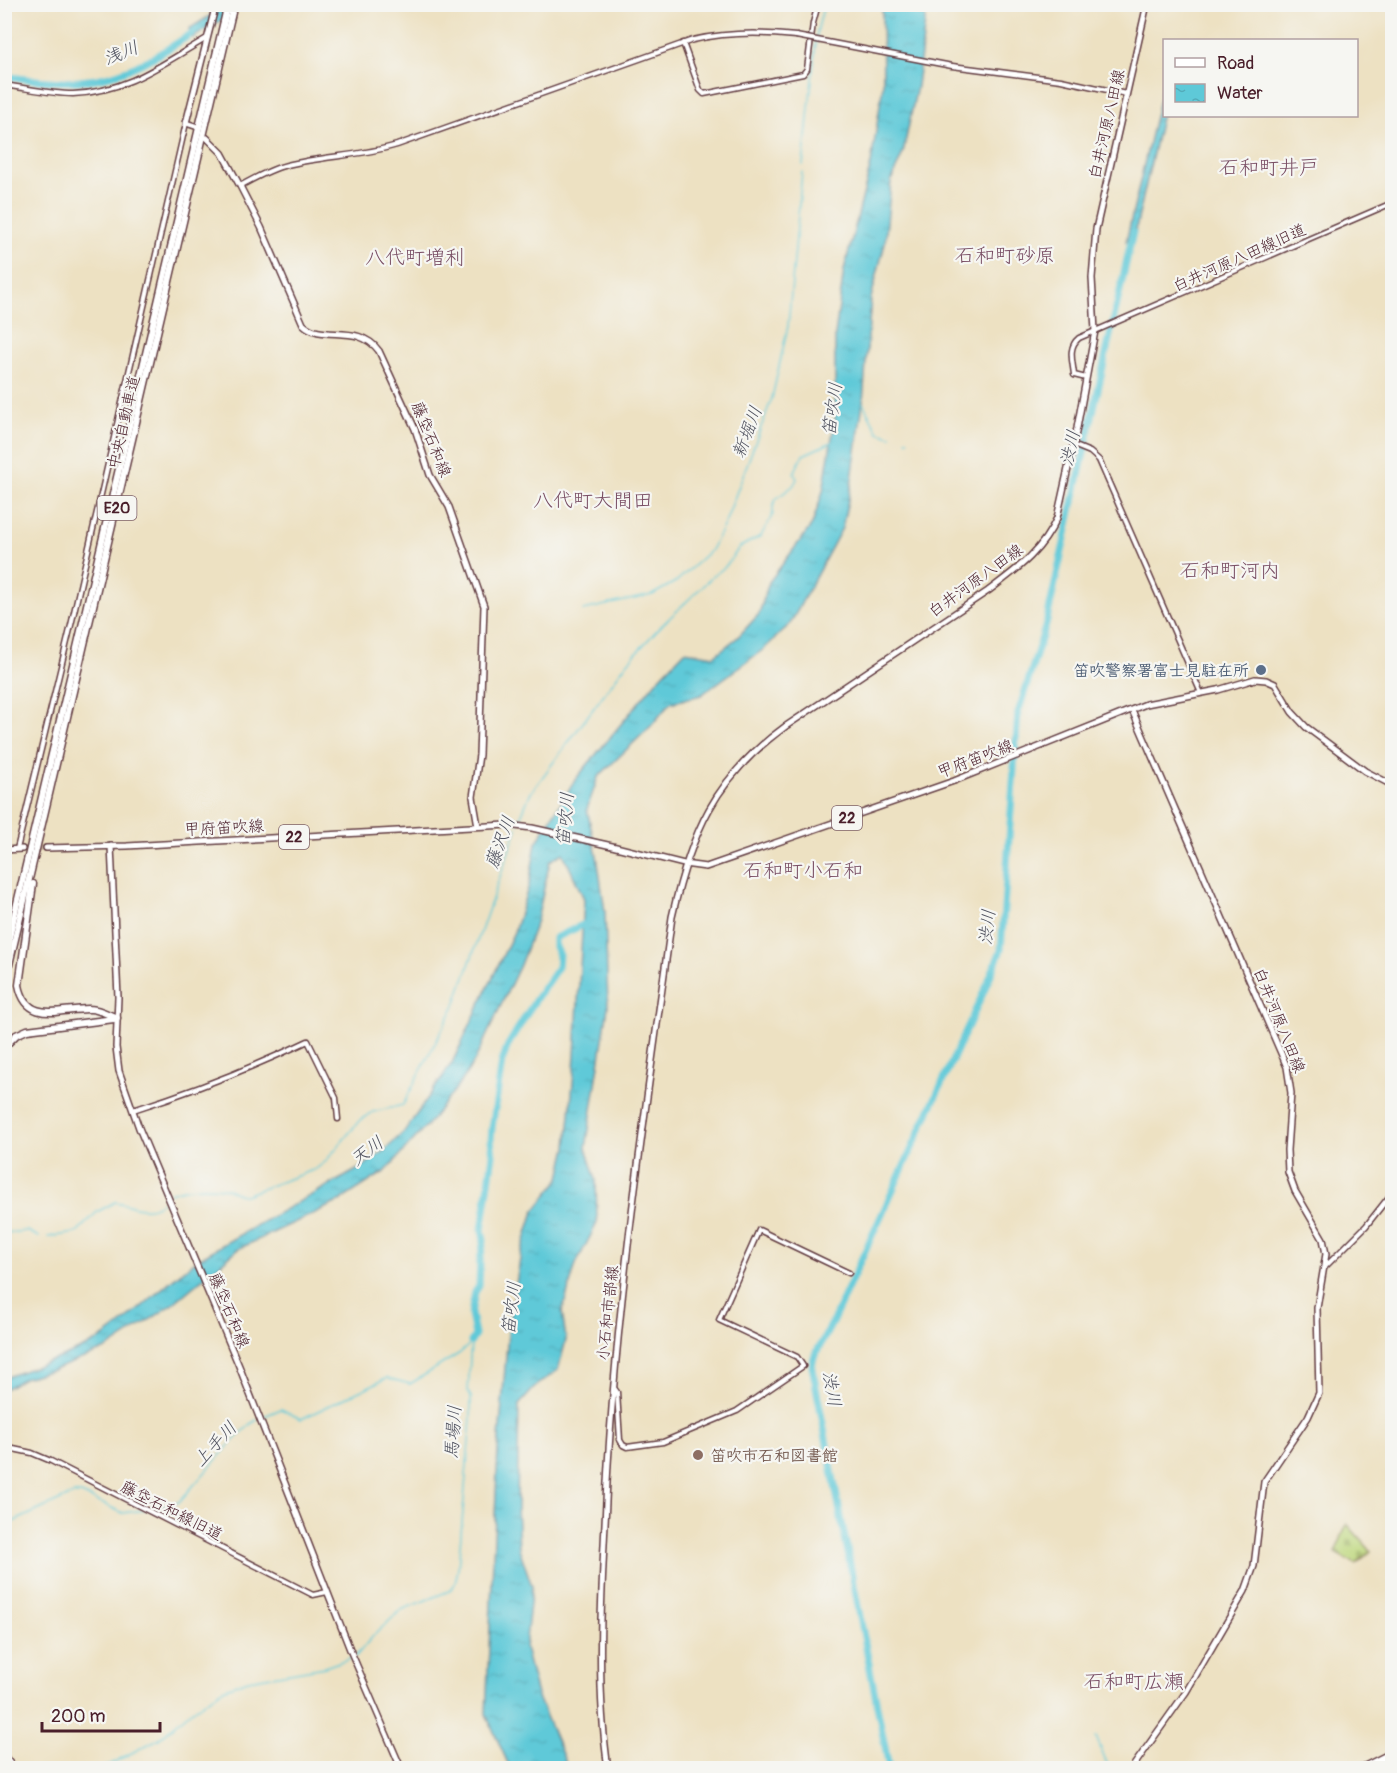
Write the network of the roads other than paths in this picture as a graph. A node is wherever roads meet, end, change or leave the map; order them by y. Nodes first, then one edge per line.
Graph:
1 (228, 4) edge
2 (234, 4) edge
3 (818, 4) edge
4 (1147, 4) edge
5 (215, 7) edge
6 (207, 37) junction
7 (683, 43) junction
8 (4, 85) edge
9 (1126, 94) junction
10 (186, 123) junction
11 (195, 126) dead end
12 (207, 138) dead end
13 (240, 186) junction
14 (1392, 203) edge
15 (1095, 331) junction
16 (1087, 378) junction
17 (1077, 446) junction
18 (1201, 693) junction
19 (1132, 710) junction
20 (1392, 784) edge
21 (478, 826) junction
22 (41, 833) junction
23 (111, 846) junction
24 (46, 848) tunnel mouth
25 (19, 849) joint
26 (4, 850) edge
27 (682, 864) junction
28 (19, 895) junction
29 (4, 951) edge
30 (4, 959) edge
31 (4, 986) edge
32 (117, 1018) junction
33 (4, 1047) edge
34 (134, 1110) junction
35 (338, 1119) dead end
36 (1392, 1193) edge
37 (1325, 1267) junction
38 (849, 1273) dead end
39 (613, 1388) junction
40 (4, 1447) edge
41 (327, 1592) junction
42 (1392, 1753) edge
43 (4, 1755) edge
44 (1392, 1760) edge
45 (14, 1768) edge
46 (401, 1768) edge
47 (608, 1768) edge
48 (1132, 1768) edge
49 (1362, 1768) edge
50 (1374, 1768) edge

1 - 28 highway, 中央自動車道 / E20
2 - 22 highway, 中央自動車道 / E20
3 - 7 street
4 - 9 main road, 白井河原八田線
5 - 6 main road
6 - 8 street
6 - 10 main road
7 - 9 street, bridge
7 - 13 street
9 - 15 main road, 白井河原八田線
10 - 11 main road
10 - 25 street
12 - 13 main road, 藤垈石和線
13 - 21 main road, 藤垈石和線
14 - 15 street, 白井河原八田線旧道
15 - 16 main road, 白井河原八田線
15 - 16 street, 白井河原八田線旧道
16 - 17 main road, 白井河原八田線
17 - 18 street
17 - 27 main road, 白井河原八田線
18 - 19 main road, 甲府笛吹線 / 22
18 - 20 main road, 甲府笛吹線 / 22
19 - 27 main road, 甲府笛吹線 / 22
19 - 37 main road, 白井河原八田線
21 - 23 main road, 甲府笛吹線 / 22
21 - 27 main road, 甲府笛吹線 / 22
22 - 31 highway, 中央自動車道 / E20
22 - 32 highway
23 - 24 main road, 甲府笛吹線 / 22
23 - 32 main road, 藤垈石和線
25 - 26 main road
27 - 39 main road, 小石和市部線
28 - 29 highway
28 - 30 highway, 中央自動車道 / E20
32 - 33 highway
32 - 34 main road, 藤垈石和線
34 - 35 street
34 - 41 main road, 藤垈石和線
36 - 37 street
37 - 48 main road, 白井河原八田線
38 - 39 street
39 - 47 main road, 小石和市部線
40 - 41 street, 藤垈石和線旧道
41 - 46 main road, 藤垈石和線
42 - 49 highway
43 - 45 street
44 - 50 highway

